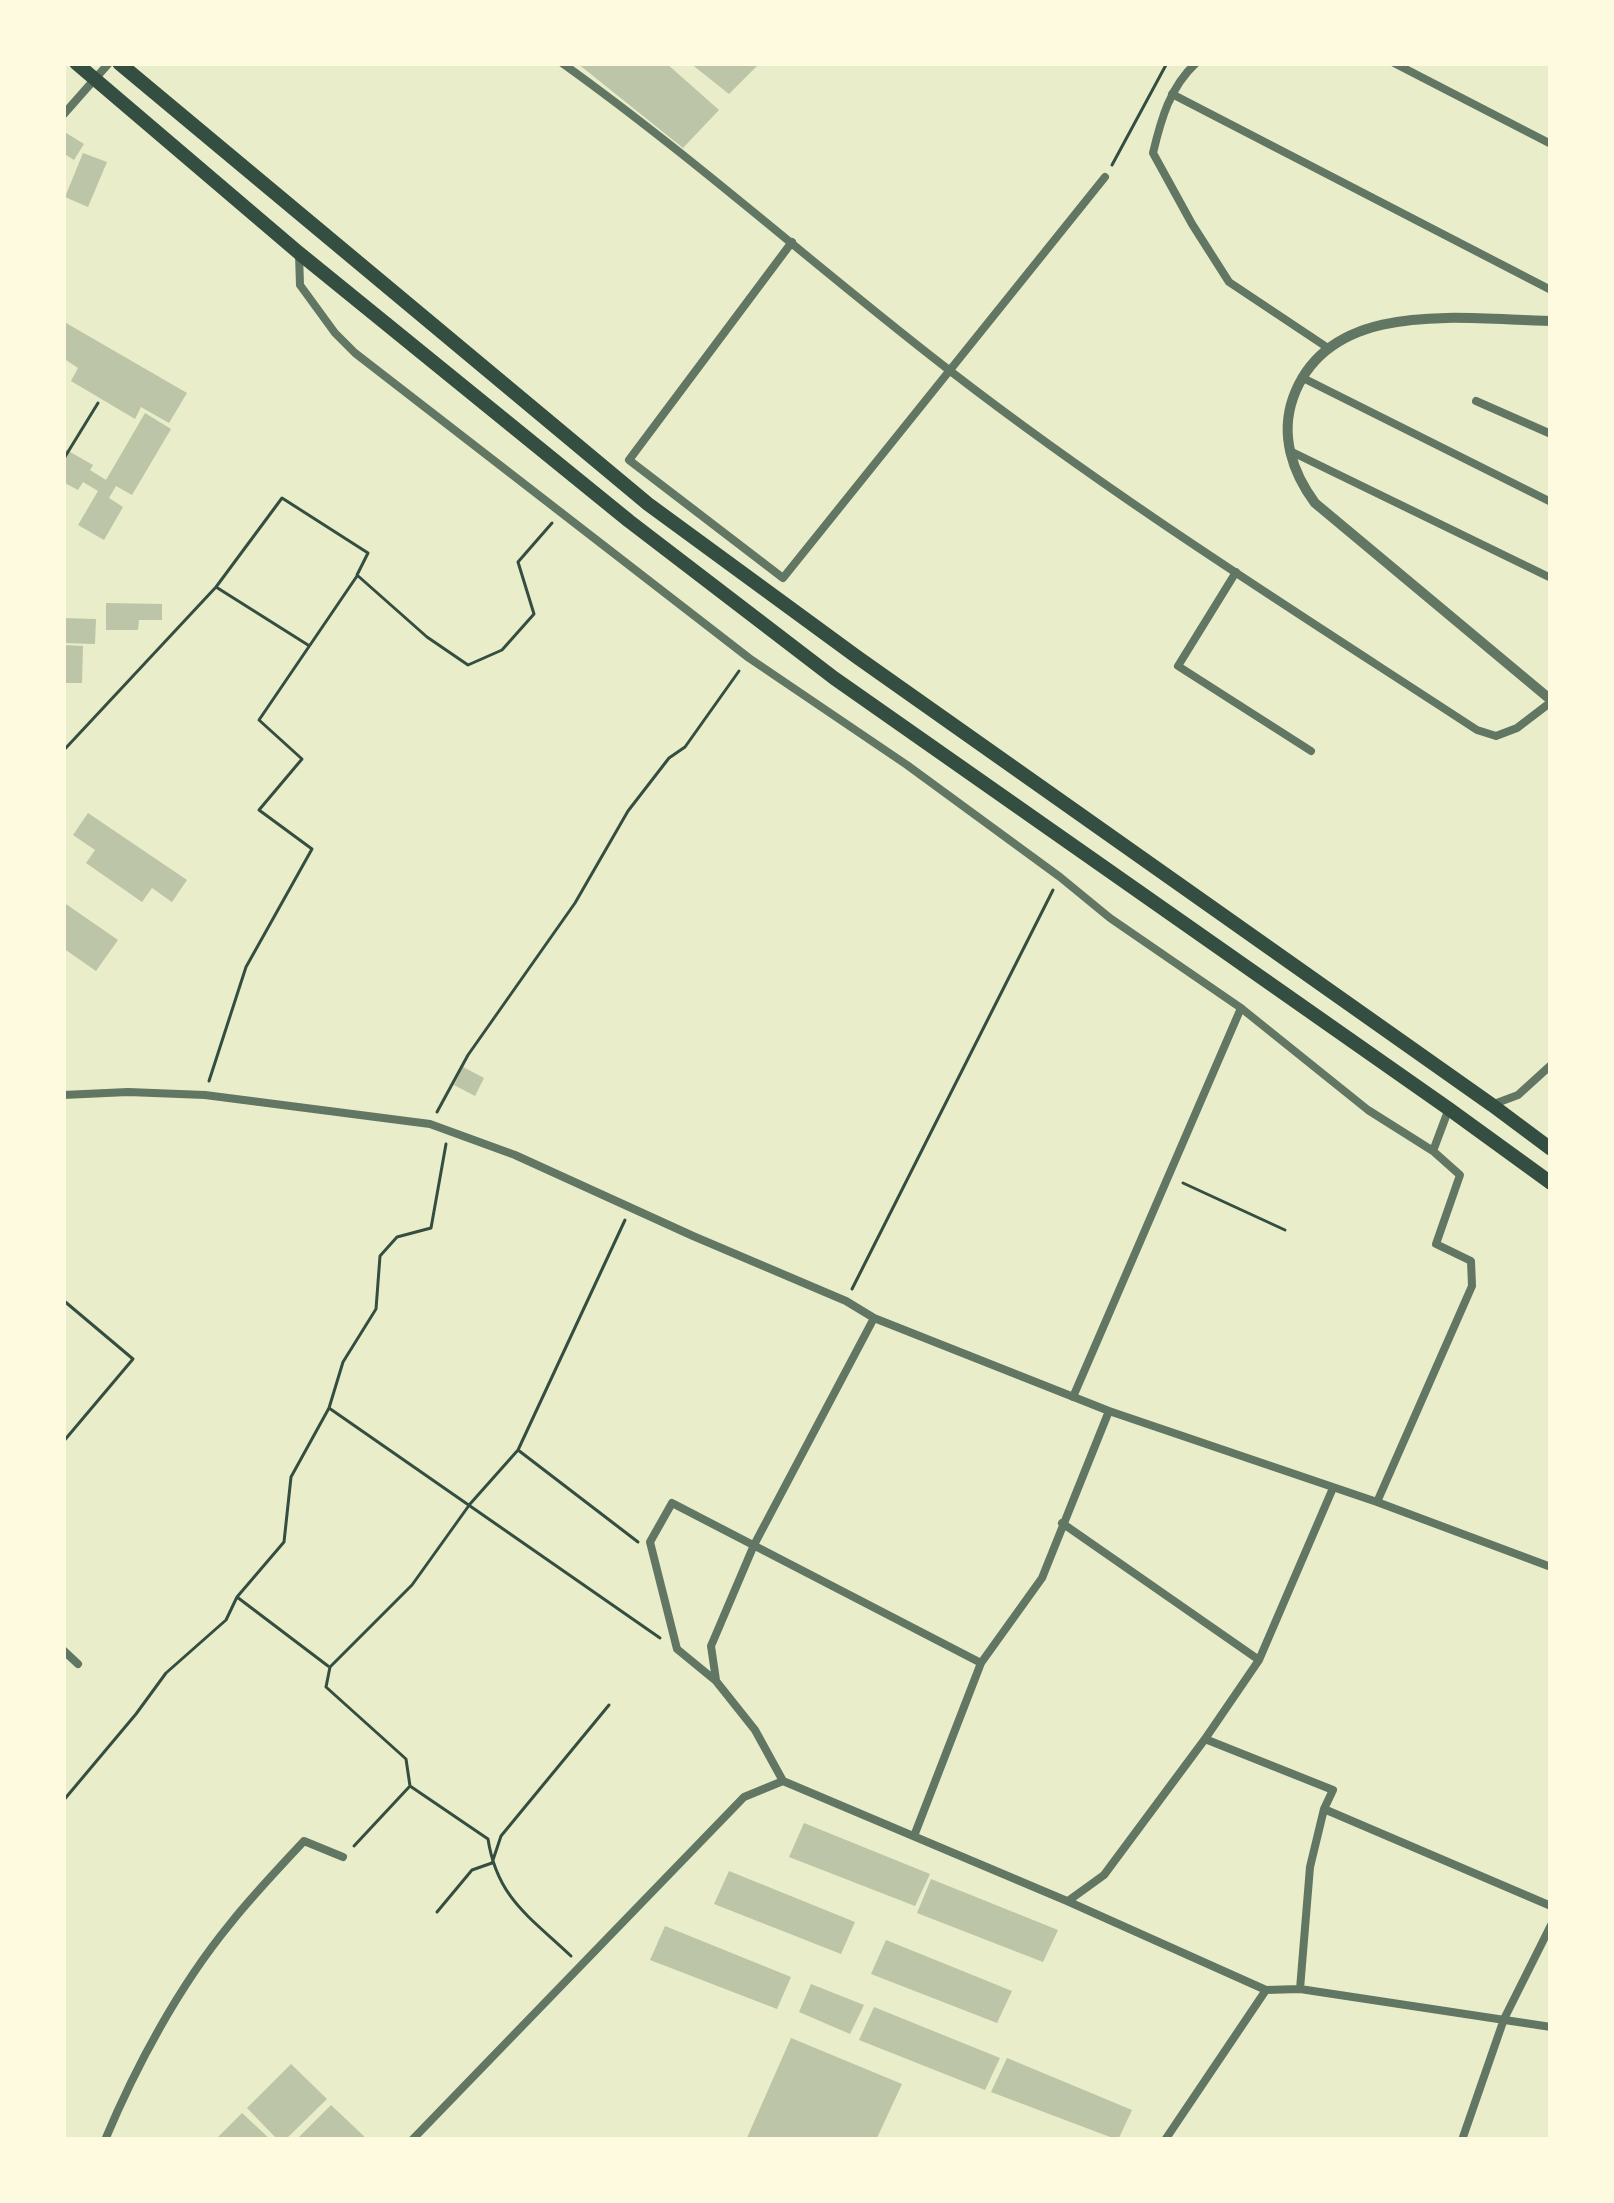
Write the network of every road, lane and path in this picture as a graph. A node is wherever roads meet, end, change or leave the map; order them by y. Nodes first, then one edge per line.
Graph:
1 (76, 63) edge
2 (109, 63) edge
3 (119, 63) edge
4 (562, 63) edge
5 (1167, 63) edge
6 (1196, 63) edge
7 (1394, 63) edge
8 (1172, 94) junction
9 (63, 115) edge
10 (1551, 144) edge
11 (1105, 177) joint
12 (792, 242) junction
13 (299, 253) junction
14 (1551, 290) edge
15 (1551, 321) edge
16 (1328, 348) junction
17 (949, 370) junction
18 (1302, 377) junction
19 (1476, 401) dead end
20 (98, 403) dead end
21 (1551, 434) edge
22 (1290, 451) junction
23 (63, 460) edge
24 (1551, 502) edge
25 (561, 514) junction
26 (1235, 572) junction
27 (358, 575) junction
28 (1551, 578) edge
29 (216, 587) junction
30 (309, 646) junction
31 (749, 658) junction
32 (1551, 701) edge
33 (63, 751) edge
34 (1311, 752) dead end
35 (1060, 877) junction
36 (1241, 1008) junction
37 (1551, 1065) edge
38 (63, 1095) edge
39 (205, 1095) junction
40 (1492, 1105) junction
41 (1449, 1108) junction
42 (430, 1124) junction
43 (1477, 1129) junction
44 (448, 1130) junction
45 (1551, 1149) edge
46 (1433, 1151) junction
47 (1168, 1176) junction
48 (1551, 1184) edge
49 (631, 1207) junction
50 (1285, 1231) dead end
51 (63, 1300) edge
52 (846, 1301) junction
53 (874, 1318) junction
54 (1072, 1397) junction
55 (329, 1408) junction
56 (1109, 1412) junction
57 (63, 1442) edge
58 (518, 1450) junction
59 (1334, 1487) junction
60 (1377, 1502) junction
61 (470, 1504) junction
62 (1062, 1523) junction
63 (754, 1545) junction
64 (653, 1555) junction
65 (1551, 1567) edge
66 (237, 1597) junction
67 (676, 1649) junction
68 (63, 1650) edge
69 (1259, 1660) junction
70 (981, 1663) junction
71 (78, 1664) dead end
72 (330, 1667) junction
73 (716, 1681) junction
74 (609, 1705) dead end
75 (1205, 1739) junction
76 (783, 1781) junction
77 (410, 1786) junction
78 (63, 1801) edge
79 (1324, 1809) junction
80 (914, 1836) junction
81 (344, 1857) joint
82 (492, 1863) junction
83 (1067, 1901) junction
84 (1551, 1906) edge
85 (437, 1912) dead end
86 (1551, 1925) edge
87 (581, 1965) junction
88 (1300, 1989) junction
89 (1266, 1990) junction
90 (1504, 2019) junction
91 (1551, 2027) edge
92 (105, 2140) edge
93 (412, 2140) edge
94 (1165, 2140) edge
95 (1462, 2140) edge

1 - 13 highway
2 - 9 street
3 - 40 highway
4 - 12 street
5 - 11 path
6 - 8 street
7 - 10 street
8 - 14 street
8 - 16 street
11 - 17 street
12 - 17 street
12 - 17 street
13 - 25 street
13 - 41 highway
15 - 16 street
16 - 18 street
17 - 26 street
18 - 22 street
18 - 24 street
19 - 21 street
20 - 23 path
22 - 28 street
22 - 32 street
25 - 27 path
25 - 31 street
26 - 32 street
26 - 34 street
27 - 29 path
27 - 30 path
29 - 30 path
29 - 33 path
30 - 39 path
31 - 35 street
31 - 42 path
35 - 36 street
35 - 52 path
36 - 46 street
36 - 47 street
37 - 40 street
38 - 39 street
39 - 42 street
40 - 43 highway
40 - 45 highway
41 - 43 highway
41 - 46 street
42 - 44 street
43 - 48 highway
44 - 49 street
44 - 55 path
46 - 60 street
47 - 50 path
47 - 54 street
49 - 52 street
49 - 58 path
51 - 57 path
52 - 53 street
53 - 54 street
53 - 63 street
54 - 56 street
55 - 61 path
55 - 66 path
56 - 59 street
56 - 62 street
58 - 61 path
58 - 64 path
59 - 60 street
59 - 69 street
60 - 65 street
61 - 67 path
61 - 72 path
62 - 69 street
62 - 70 street
63 - 64 street
63 - 70 street
63 - 73 street
64 - 67 street
66 - 72 path
66 - 78 path
67 - 73 street
68 - 71 street
69 - 75 street
70 - 80 street
72 - 77 path
73 - 76 street
74 - 82 path
75 - 79 street
75 - 83 street
76 - 80 street
76 - 87 street
77 - 81 path
77 - 82 path
79 - 84 street
79 - 88 street
80 - 83 street
81 - 92 street
82 - 85 path
82 - 87 path
83 - 89 street
86 - 90 street
87 - 93 street
88 - 89 street
88 - 90 street
89 - 94 street
90 - 91 street
90 - 95 street

